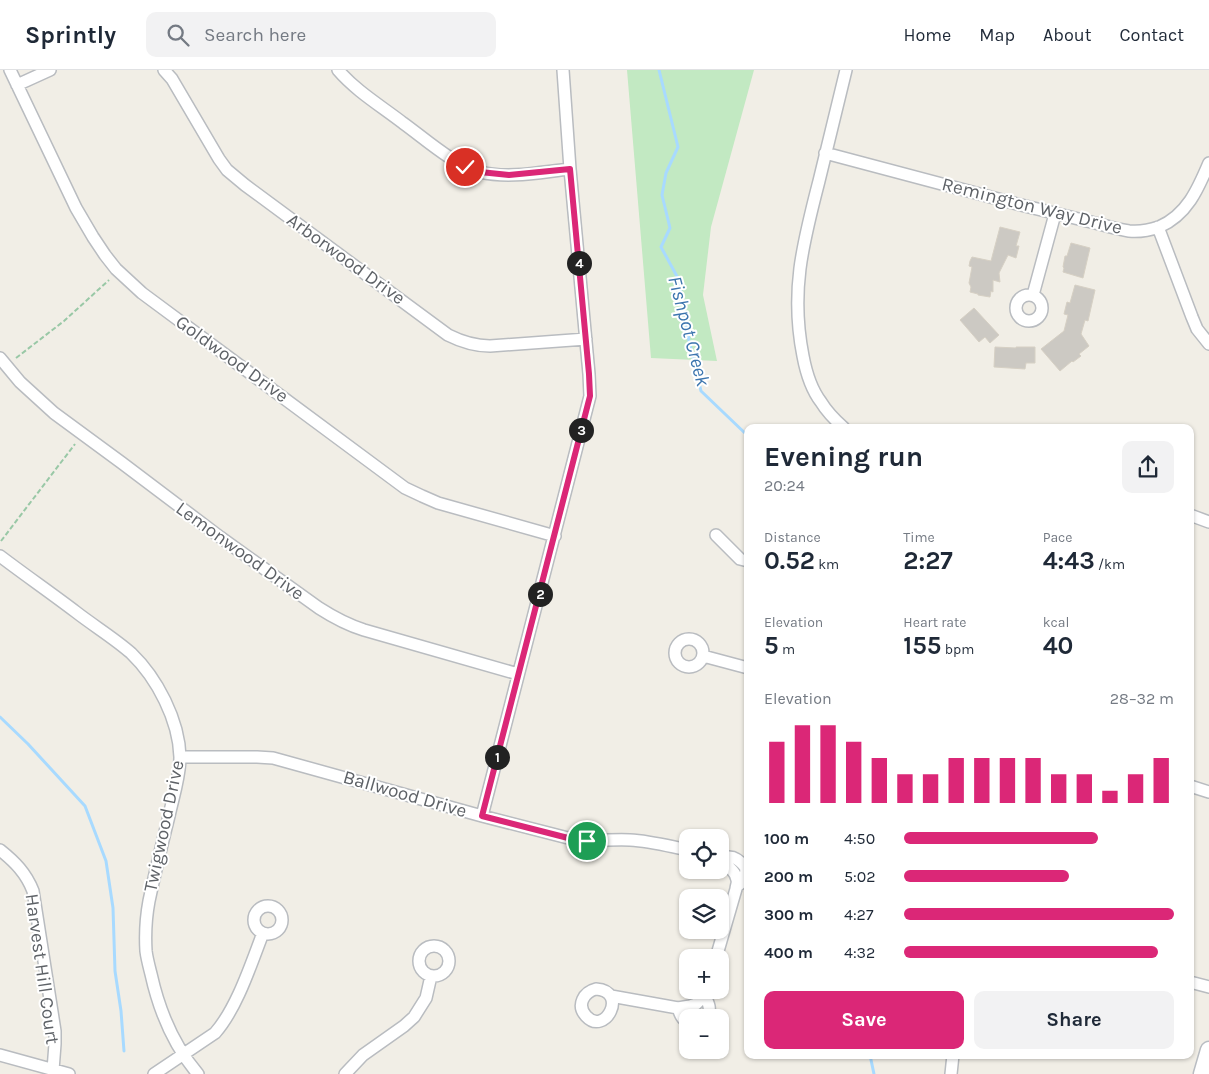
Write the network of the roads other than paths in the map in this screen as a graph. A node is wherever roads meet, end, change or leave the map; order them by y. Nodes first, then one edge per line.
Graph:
1 (10, 70) edge
2 (50, 70) edge
3 (164, 70) edge
4 (338, 70) edge
5 (563, 70) edge
6 (846, 70) edge
7 (17, 85) junction
8 (825, 153) junction
9 (1209, 163) edge
10 (570, 169) junction
11 (1055, 214) junction
12 (1158, 227) junction
13 (1033, 295) dead end
14 (586, 339) junction
15 (1209, 344) edge
16 (0, 358) edge
17 (840, 424) edge
18 (1194, 516) edge
19 (1209, 522) edge
20 (716, 535) dead end
21 (555, 536) junction
22 (0, 556) edge
23 (744, 560) edge
24 (703, 656) dead end
25 (744, 667) edge
26 (518, 674) junction
27 (180, 757) junction
28 (1194, 787) edge
29 (1209, 792) edge
30 (482, 816) junction
31 (679, 848) edge
32 (0, 850) edge
33 (729, 868) edge
34 (263, 933) dead end
35 (718, 949) edge
36 (431, 976) dead end
37 (1194, 983) edge
38 (1209, 987) edge
39 (611, 996) dead end
40 (701, 999) edge
41 (678, 1008) junction
42 (679, 1011) edge
43 (1209, 1050) edge
44 (0, 1055) edge
45 (183, 1055) junction
46 (953, 1059) edge
47 (52, 1070) junction
48 (69, 1074) edge
49 (154, 1074) edge
50 (198, 1074) edge
51 (345, 1074) edge
52 (951, 1074) edge
53 (1202, 1074) edge

1 - 7 street, Goldwood Drive
2 - 7 street
3 - 14 street, Arborwood Drive
4 - 10 street
5 - 10 street
6 - 8 street
7 - 21 street, Goldwood Drive
8 - 11 street, Remington Way Drive
8 - 17 street
9 - 12 street, Remington Way Drive
10 - 14 street
11 - 12 street, Remington Way Drive
11 - 13 street
12 - 15 street
14 - 21 street
16 - 26 street, Lemonwood Drive
18 - 19 street
20 - 23 street
21 - 26 street
22 - 27 street, Twigwood Drive
24 - 25 street
26 - 30 street
27 - 30 street, Ballwood Drive
27 - 45 street, Twigwood Drive
28 - 29 street
30 - 31 street, Ballwood Drive
32 - 47 street, Harvest Hill Court
33 - 35 street
34 - 45 street
36 - 51 street
37 - 38 street
39 - 41 street
40 - 41 street
41 - 42 street
43 - 53 street
44 - 47 street
45 - 49 street
45 - 50 street, Twigwood Drive
46 - 52 street
47 - 48 street

